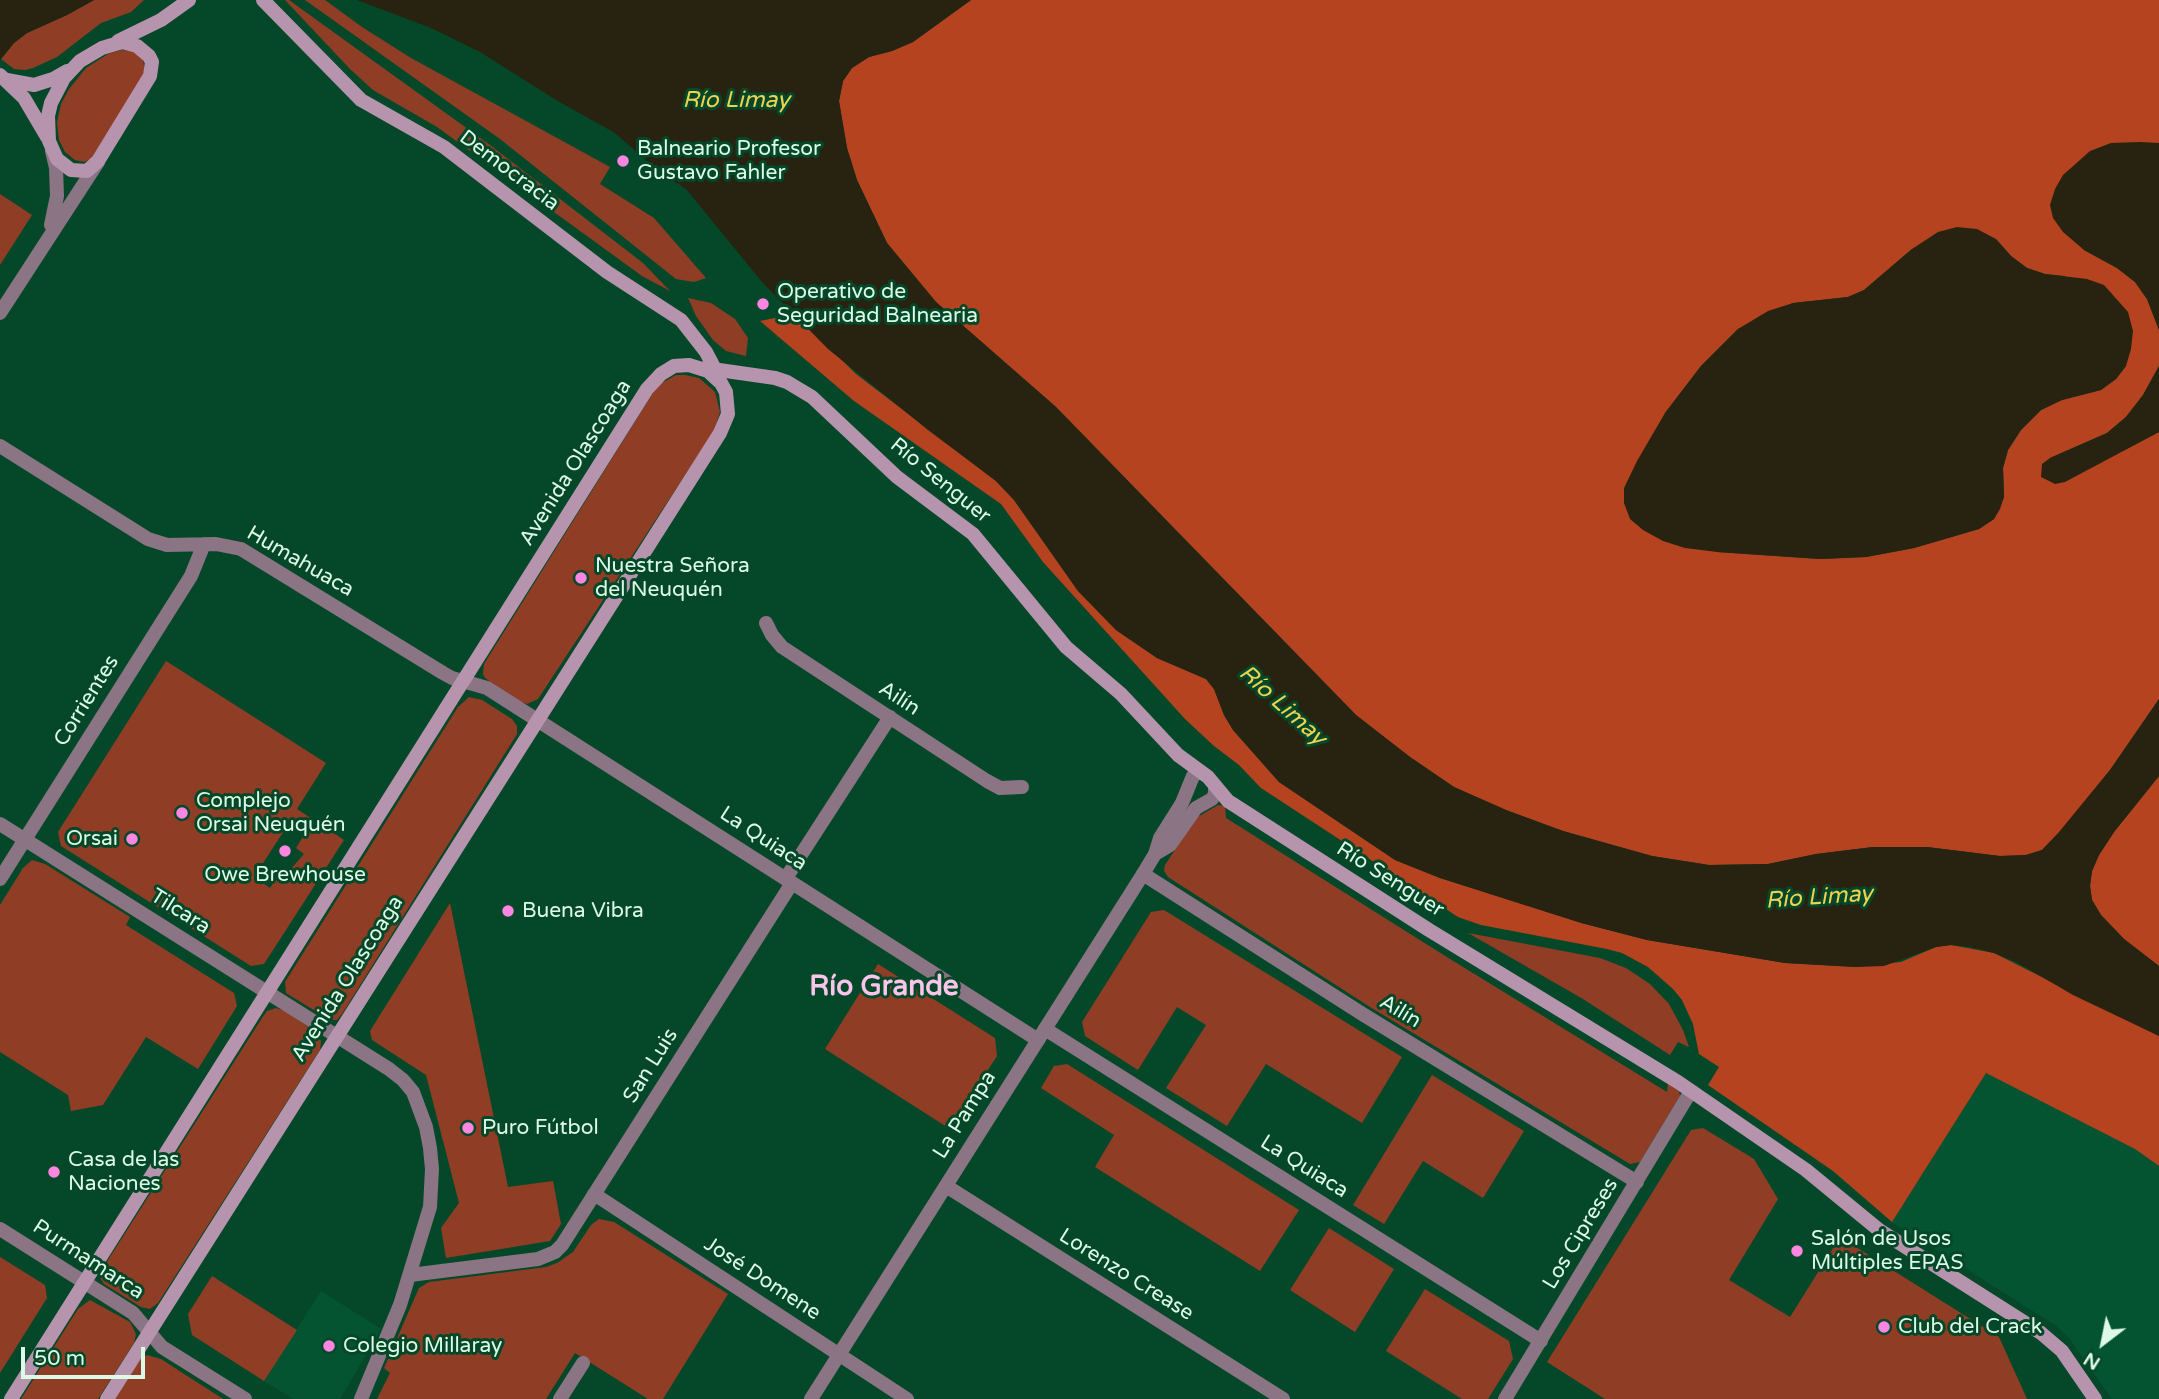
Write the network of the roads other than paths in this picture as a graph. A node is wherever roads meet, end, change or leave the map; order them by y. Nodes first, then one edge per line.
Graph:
1 (189, 0) edge
2 (263, 0) edge
3 (113, 44) junction
4 (73, 68) junction
5 (3, 77) edge
6 (51, 146) junction
7 (98, 161) junction
8 (46, 240) junction
9 (0, 313) edge
10 (712, 373) junction
11 (0, 446) edge
12 (204, 544) junction
13 (766, 623) dead end
14 (463, 681) junction
15 (890, 717) junction
16 (537, 720) junction
17 (1204, 774) junction
18 (1215, 786) junction
19 (1022, 788) dead end
20 (0, 824) edge
21 (25, 839) junction
22 (1155, 855) junction
23 (1143, 874) junction
24 (0, 879) edge
25 (789, 880) junction
26 (267, 992) junction
27 (1041, 1035) junction
28 (337, 1036) junction
29 (1691, 1091) junction
30 (1637, 1182) junction
31 (946, 1186) junction
32 (594, 1194) junction
33 (0, 1229) edge
34 (410, 1275) junction
35 (84, 1282) junction
36 (150, 1331) junction
37 (1541, 1340) junction
38 (839, 1355) junction
39 (583, 1363) dead end
40 (11, 1399) edge
41 (107, 1399) edge
42 (245, 1399) edge
43 (361, 1399) edge
44 (560, 1399) edge
45 (811, 1399) edge
46 (907, 1399) edge
47 (1283, 1399) edge
48 (1505, 1399) edge
49 (2095, 1399) edge

1 - 3 main road
2 - 10 main road, Democracia
3 - 4 main road
3 - 7 main road
4 - 5 main road
4 - 6 main road
5 - 6 main road
6 - 7 main road
6 - 8 street
7 - 8 street
8 - 9 street
10 - 14 main road, Avenida Olascoaga
10 - 16 main road, Avenida Olascoaga
10 - 17 main road, Río Senguer
11 - 12 street, Humahuaca
12 - 14 street, Humahuaca
12 - 21 street, Corrientes
13 - 15 street, Ailín
14 - 16 street, La Quiaca
14 - 26 main road, Avenida Olascoaga
15 - 19 street, Ailín
15 - 25 street, San Luis
16 - 25 street, La Quiaca
16 - 28 main road, Avenida Olascoaga
17 - 18 main road, Río Senguer
17 - 22 street, La Pampa
18 - 22 street, La Pampa
18 - 29 main road, Río Senguer
20 - 21 street, Tilcara
21 - 24 street, Corrientes
21 - 26 street, Tilcara
22 - 23 street, La Pampa
23 - 27 street, La Pampa
23 - 30 street, Ailín
25 - 27 street, La Quiaca
25 - 32 street, San Luis
26 - 28 street, Tilcara
26 - 35 main road, Avenida Olascoaga
27 - 31 street, La Pampa
27 - 37 street, La Quiaca
28 - 34 street, Tilcara
28 - 36 main road, Avenida Olascoaga
29 - 30 street, Los Cipreses
29 - 49 main road, Río Senguer
30 - 37 street, Los Cipreses
31 - 38 street, La Pampa
31 - 47 street, Lorenzo Crease
32 - 34 street, San Luis
32 - 38 street, José Domene
33 - 35 street, Purmamarca
34 - 43 street, Tilcara
35 - 36 street, Purmamarca
35 - 40 main road, Avenida Olascoaga
36 - 41 main road, Avenida Olascoaga
36 - 42 street, Purmamarca
37 - 48 street, Los Cipreses
38 - 45 street, La Pampa
38 - 46 street, José Domene
39 - 44 street

